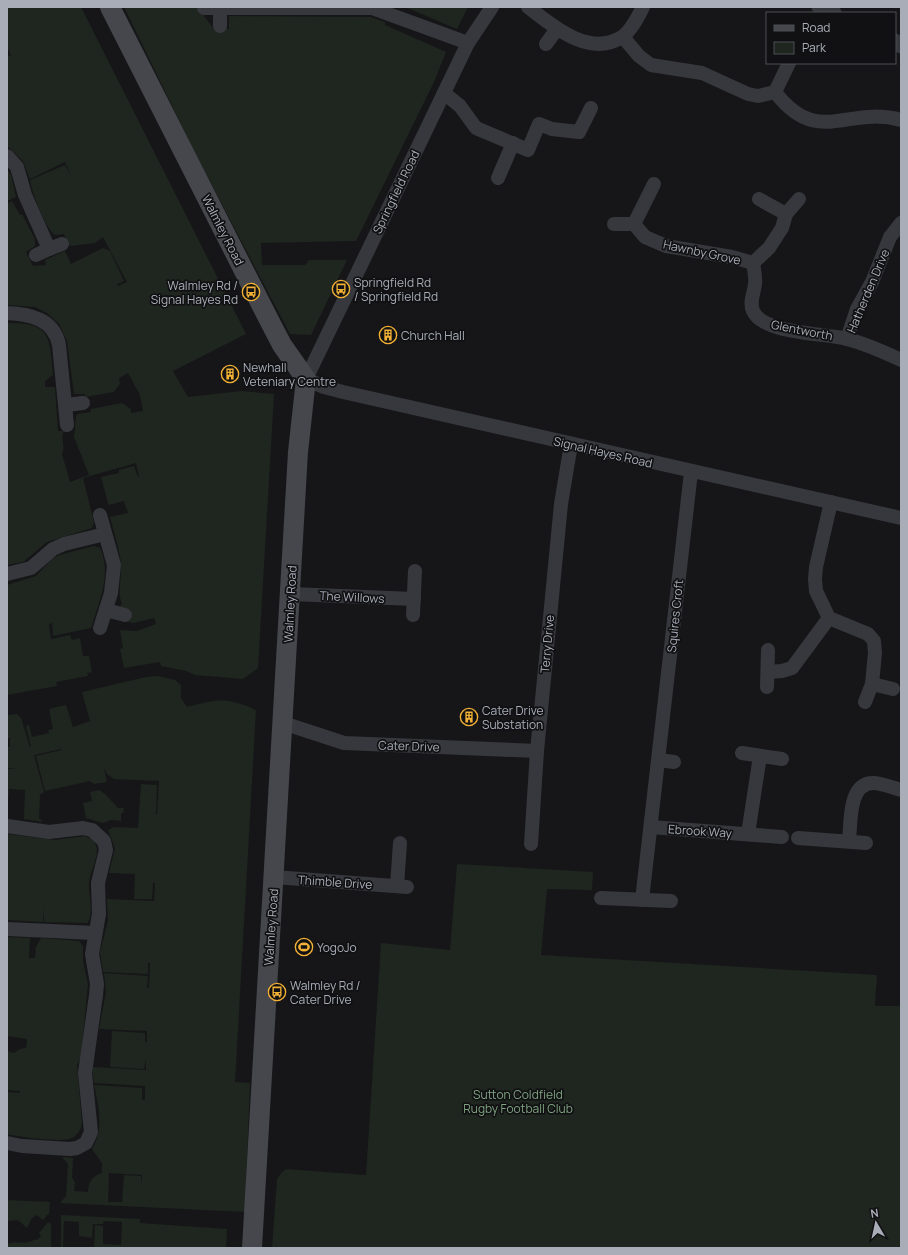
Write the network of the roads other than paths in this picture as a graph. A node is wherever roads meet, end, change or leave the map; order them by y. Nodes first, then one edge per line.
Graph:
1 (110, 7) edge
2 (492, 7) edge
3 (528, 7) edge
4 (643, 7) edge
5 (820, 7) edge
6 (204, 8) edge
7 (220, 8) junction
8 (831, 12) edge
9 (220, 26) dead end
10 (556, 29) junction
11 (623, 37) junction
12 (468, 43) junction
13 (546, 44) dead end
14 (789, 64) edge
15 (444, 92) junction
16 (775, 92) junction
17 (591, 108) dead end
18 (901, 120) edge
19 (513, 143) junction
20 (7, 156) edge
21 (498, 178) dead end
22 (654, 184) dead end
23 (759, 198) dead end
24 (799, 199) dead end
25 (786, 214) junction
26 (901, 223) edge
27 (614, 224) dead end
28 (634, 224) junction
29 (36, 256) dead end
30 (753, 263) junction
31 (7, 313) edge
32 (847, 339) junction
33 (901, 360) edge
34 (306, 379) junction
35 (83, 404) dead end
36 (66, 405) junction
37 (67, 425) dead end
38 (570, 444) junction
39 (691, 472) junction
40 (830, 502) junction
41 (100, 515) dead end
42 (901, 518) edge
43 (105, 534) junction
44 (415, 571) dead end
45 (7, 574) edge
46 (291, 594) junction
47 (414, 600) junction
48 (106, 610) junction
49 (125, 615) dead end
50 (413, 615) dead end
51 (829, 618) junction
52 (100, 628) dead end
53 (768, 650) dead end
54 (768, 672) junction
55 (872, 684) junction
56 (767, 687) dead end
57 (893, 689) dead end
58 (865, 702) dead end
59 (283, 723) junction
60 (537, 751) junction
61 (742, 753) dead end
62 (760, 756) junction
63 (782, 759) dead end
64 (659, 760) junction
65 (674, 762) dead end
66 (901, 790) edge
67 (7, 826) edge
68 (651, 827) junction
69 (748, 834) junction
70 (782, 838) dead end
71 (798, 838) dead end
72 (849, 841) junction
73 (400, 842) dead end
74 (866, 843) dead end
75 (531, 844) dead end
76 (274, 877) junction
77 (601, 898) dead end
78 (642, 900) junction
79 (671, 901) dead end
80 (7, 929) edge
81 (95, 933) junction
82 (7, 1143) edge
83 (252, 1248) edge

1 - 34 main road, Walmley Road
2 - 12 street, Springfield Road
3 - 10 street
4 - 11 street
5 - 8 street
6 - 7 street
7 - 9 street
7 - 12 street
10 - 11 street
10 - 13 street
11 - 16 street
12 - 15 street, Springfield Road
14 - 16 street
15 - 19 street
15 - 34 street, Springfield Road
16 - 18 street
17 - 19 street
19 - 21 street
20 - 29 street
22 - 28 street
23 - 25 street
24 - 25 street
25 - 30 street
26 - 32 street, Hatherden Drive
27 - 28 street
28 - 30 street, Hawnby Grove
30 - 32 street, Glentworth
31 - 36 street
32 - 33 street, Glentworth
34 - 38 street, Signal Hayes Road
34 - 46 main road, Walmley Road
35 - 36 street
36 - 37 street
38 - 39 street, Signal Hayes Road
38 - 60 street, Terry Drive
39 - 40 street, Signal Hayes Road
39 - 64 street, Squires Croft
40 - 42 street, Signal Hayes Road
40 - 51 street
41 - 43 street
43 - 45 street
43 - 48 street
44 - 47 street
46 - 47 street, The Willows
46 - 59 main road, Walmley Road
47 - 50 street
48 - 49 street
48 - 52 street
51 - 54 street
51 - 55 street
53 - 54 street
54 - 56 street
55 - 57 street
55 - 58 street
59 - 60 street, Cater Drive
59 - 76 main road, Walmley Road
60 - 75 street, Terry Drive
61 - 62 street
62 - 63 street
62 - 69 street, Ebrook Way
64 - 65 street
64 - 68 street, Squires Croft
66 - 72 street
67 - 81 street
68 - 69 street, Ebrook Way
68 - 78 street, Squires Croft
69 - 70 street, Ebrook Way
71 - 72 street
72 - 74 street
73 - 76 street, Thimble Drive
76 - 83 main road, Walmley Road
77 - 78 street
78 - 79 street
80 - 81 street
81 - 82 street

